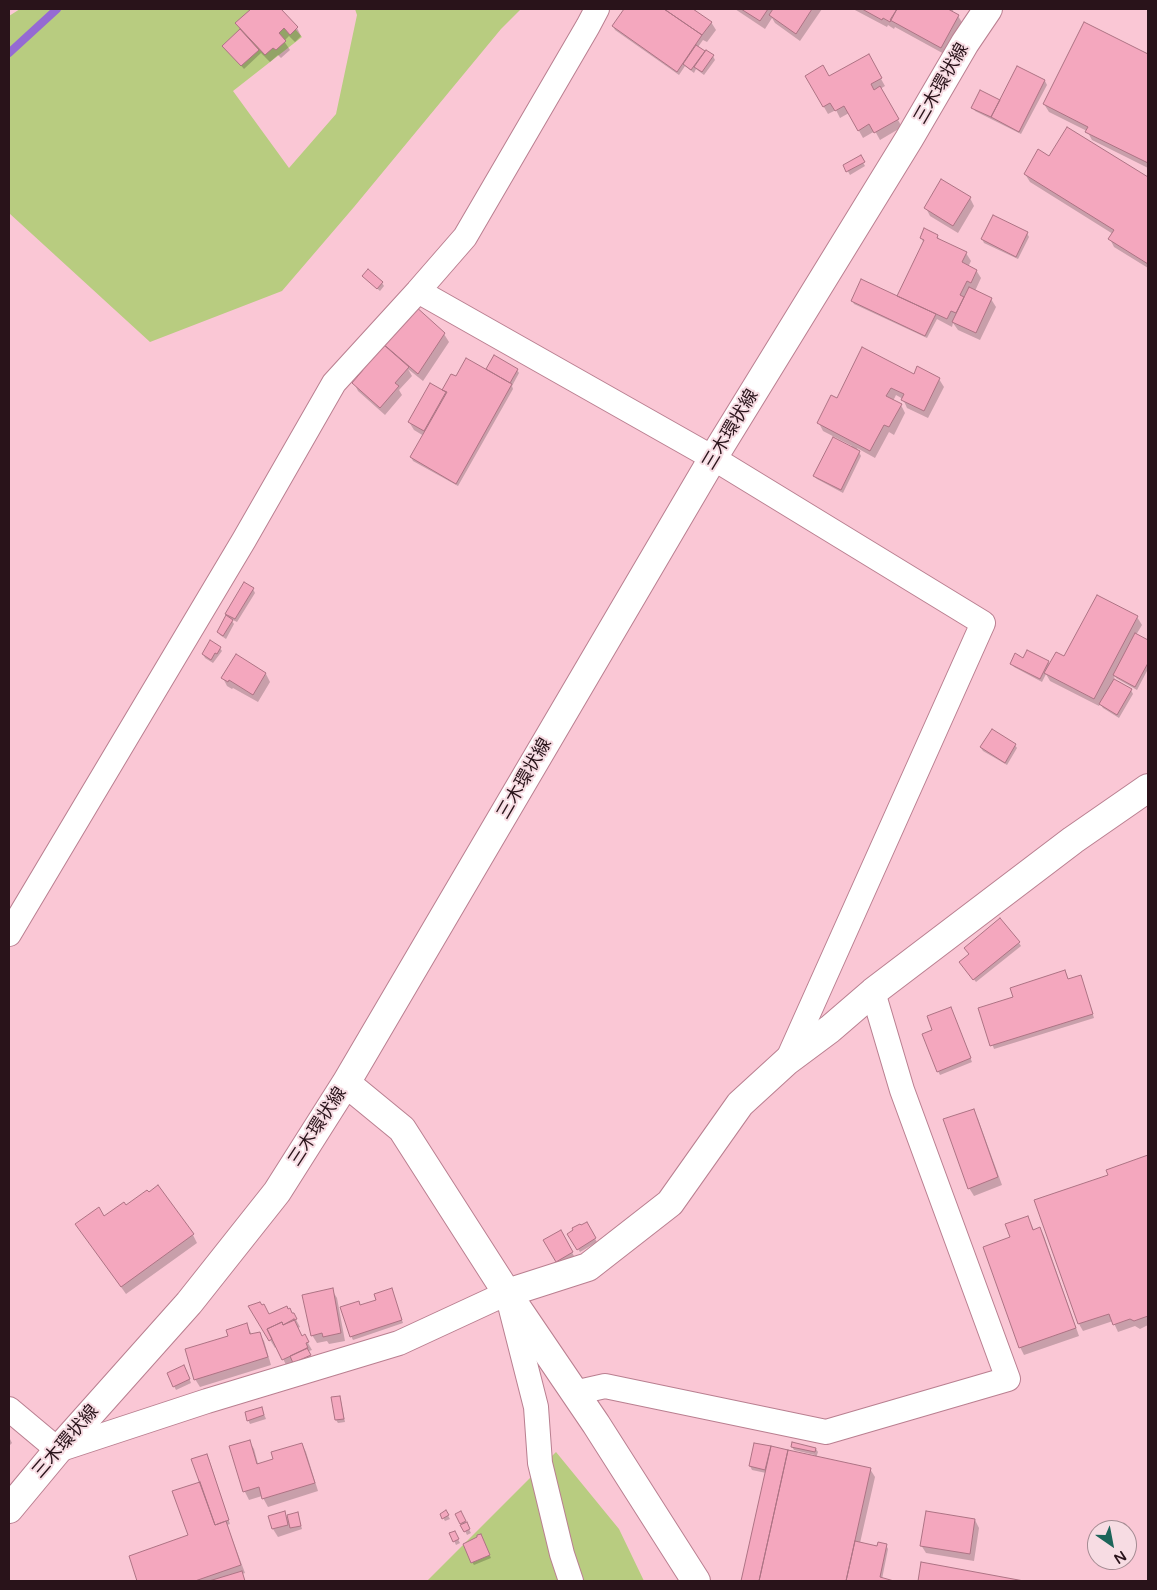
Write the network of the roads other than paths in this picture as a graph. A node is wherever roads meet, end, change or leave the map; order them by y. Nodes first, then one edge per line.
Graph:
1 (597, 9) edge
2 (988, 9) edge
3 (418, 291) junction
4 (714, 458) junction
5 (1148, 788) edge
6 (9, 934) edge
7 (872, 992) junction
8 (787, 1062) junction
9 (346, 1083) junction
10 (508, 1293) junction
11 (574, 1393) junction
12 (9, 1410) edge
13 (58, 1450) junction
14 (9, 1510) edge
15 (571, 1581) edge
16 (696, 1581) edge

1 - 3 street
2 - 4 main road, 三木環状線
3 - 4 street
3 - 6 street
4 - 8 street
4 - 9 main road, 三木環状線
5 - 7 main road
7 - 8 main road
7 - 11 street
8 - 10 main road
9 - 10 main road
9 - 13 main road, 三木環状線
10 - 11 main road
10 - 13 street
10 - 15 street
11 - 16 main road
12 - 13 street
13 - 14 main road, 三木環状線

